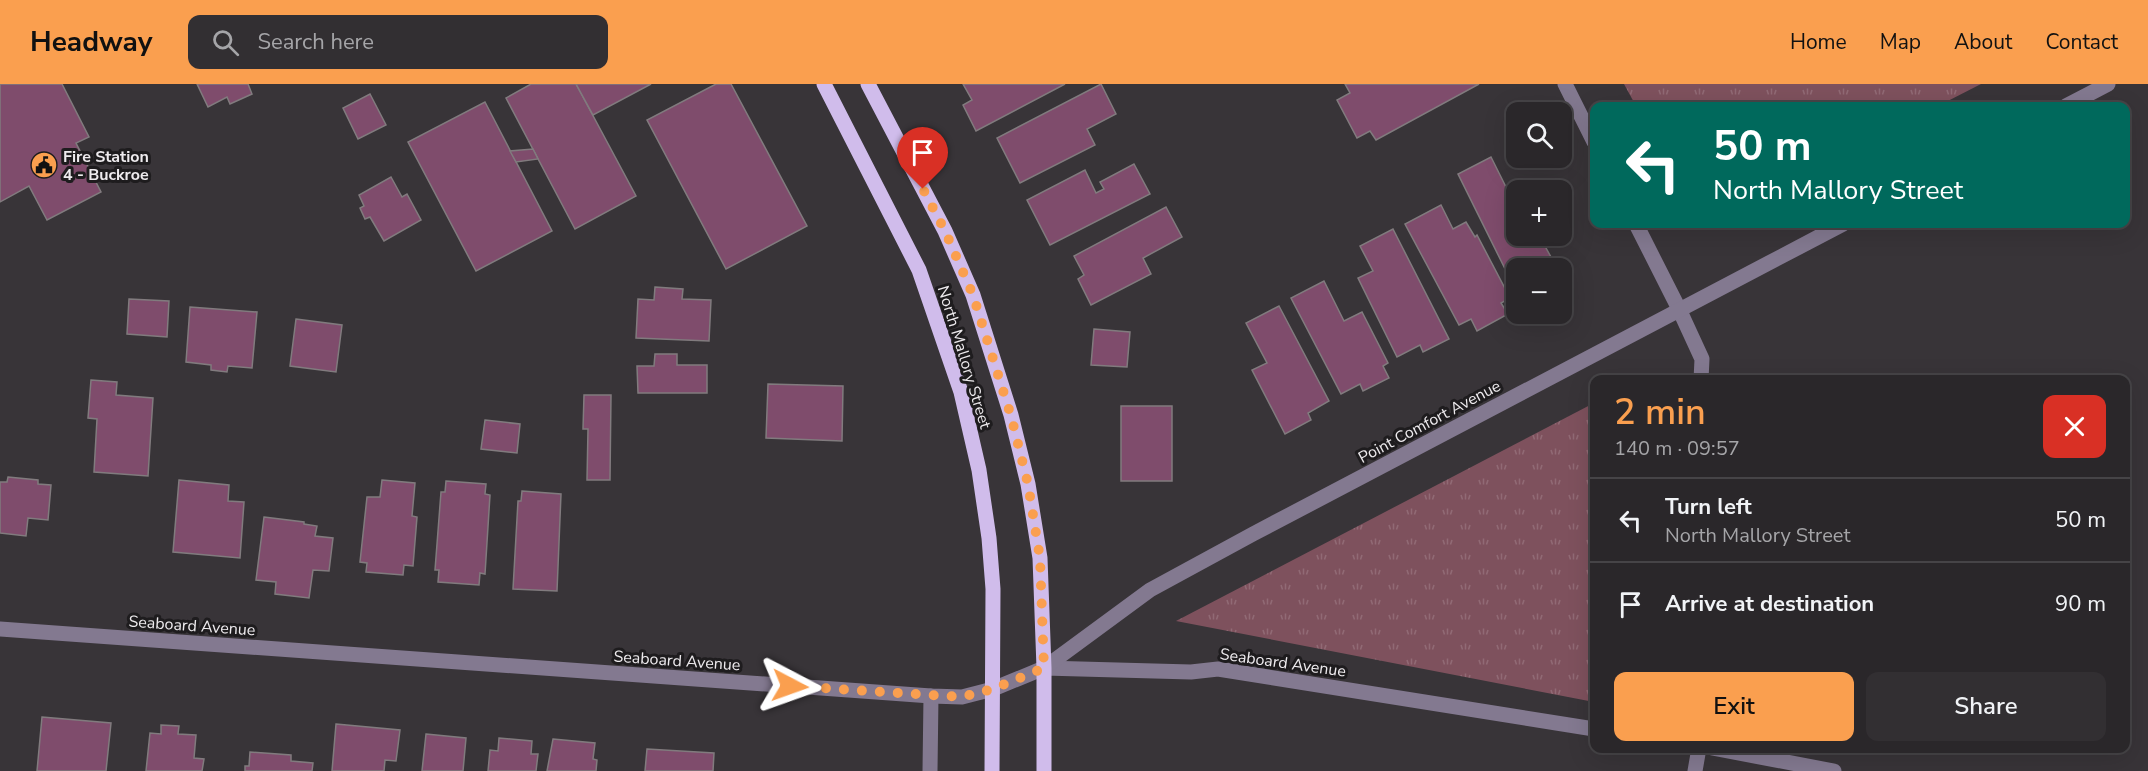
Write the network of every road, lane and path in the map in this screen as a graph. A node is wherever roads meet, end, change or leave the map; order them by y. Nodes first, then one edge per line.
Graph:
1 (824, 84) edge
2 (868, 84) edge
3 (1564, 84) edge
4 (2108, 84) edge
5 (2074, 102) edge
6 (1590, 134) edge
7 (1638, 228) edge
8 (1835, 228) edge
9 (1679, 309) junction
10 (1701, 375) edge
11 (0, 629) edge
12 (1044, 668) junction
13 (993, 689) junction
14 (931, 696) junction
15 (1590, 728) edge
16 (1698, 753) edge
17 (1739, 753) edge
18 (930, 771) edge
19 (992, 771) edge
20 (1044, 771) edge
21 (1695, 771) edge
22 (1834, 771) edge

1 - 13 main road, North Mallory Street
2 - 12 main road, North Mallory Street
3 - 6 street
4 - 5 street
7 - 9 street
8 - 9 street, Point Comfort Avenue
9 - 10 street
9 - 12 street, Point Comfort Avenue
11 - 14 street, Seaboard Avenue
12 - 13 street, Seaboard Avenue
12 - 15 street, Seaboard Avenue
12 - 20 main road, North Mallory Street
13 - 14 street, Seaboard Avenue
13 - 19 main road, North Mallory Street
14 - 18 street
16 - 21 street
17 - 22 street

